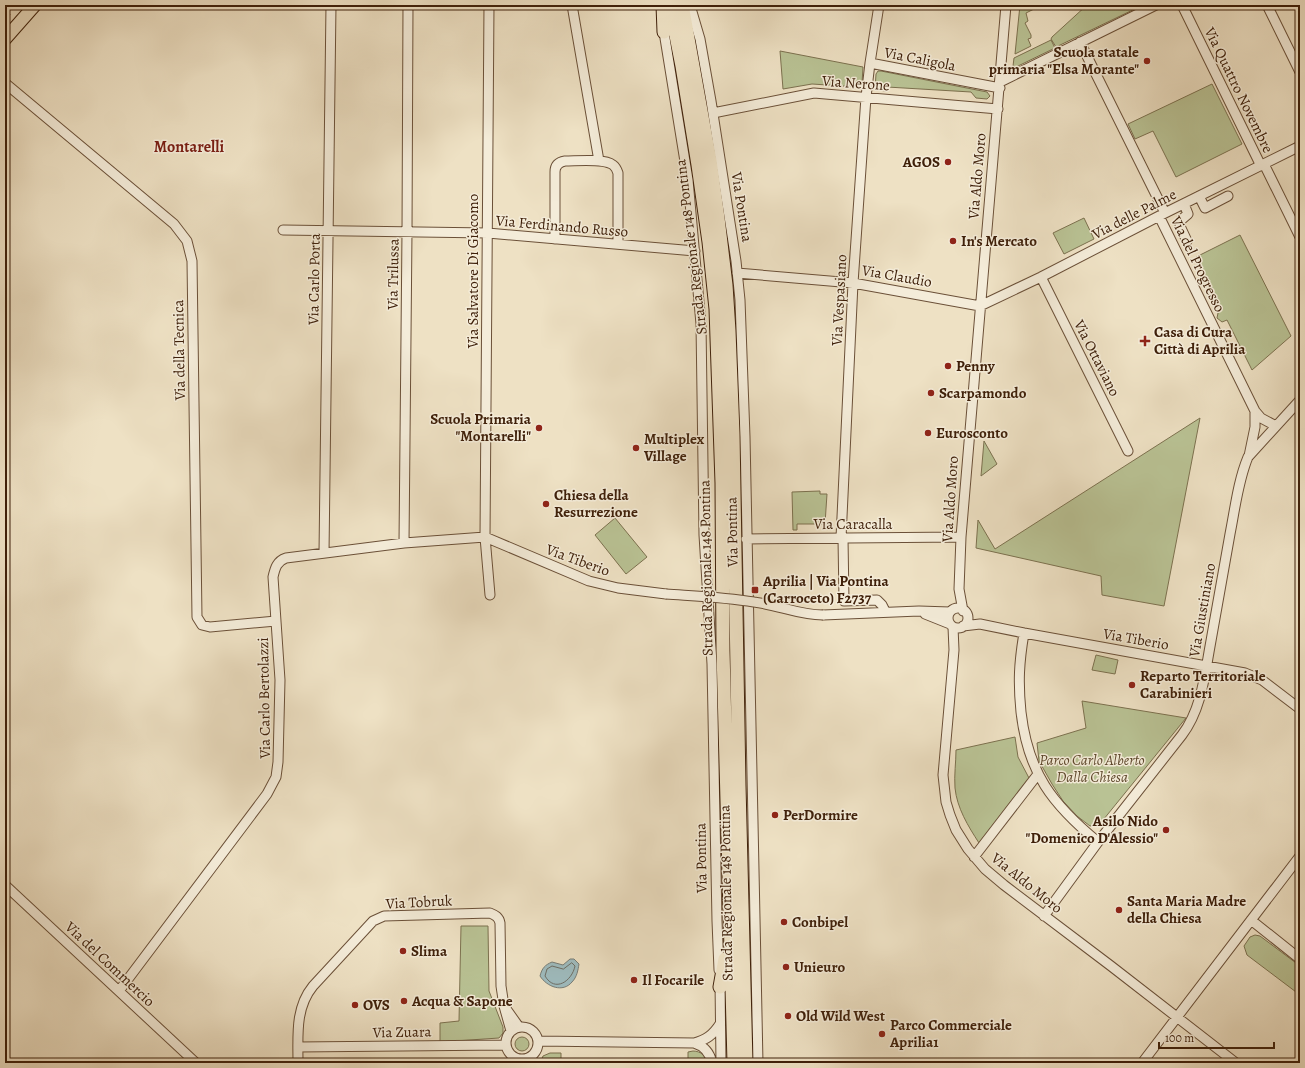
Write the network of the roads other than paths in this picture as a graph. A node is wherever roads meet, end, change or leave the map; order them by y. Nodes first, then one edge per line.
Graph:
1 (35, 5) edge
2 (331, 5) edge
3 (408, 5) edge
4 (489, 5) edge
5 (572, 5) edge
6 (663, 5) edge
7 (670, 5) edge
8 (682, 5) edge
9 (690, 5) edge
10 (879, 5) edge
11 (1006, 5) edge
12 (1156, 5) edge
13 (1182, 5) edge
14 (1267, 5) edge
15 (664, 32) joint
16 (5, 40) edge
17 (1080, 42) junction
18 (870, 63) junction
19 (1300, 72) edge
20 (5, 83) edge
21 (1000, 85) junction
22 (866, 97) junction
23 (998, 109) junction
24 (713, 112) junction
25 (1300, 146) edge
26 (599, 161) junction
27 (1261, 166) junction
28 (1200, 196) junction
29 (1228, 196) dead end
30 (1184, 204) junction
31 (1162, 215) junction
32 (282, 230) dead end
33 (329, 230) junction
34 (407, 232) junction
35 (488, 233) junction
36 (1300, 237) edge
37 (555, 239) junction
38 (1187, 241) dead end
39 (618, 244) junction
40 (695, 251) junction
41 (737, 273) junction
42 (1041, 277) junction
43 (853, 282) junction
44 (980, 306) junction
45 (1300, 400) edge
46 (1255, 411) junction
47 (1276, 426) junction
48 (1128, 451) dead end
49 (1248, 457) junction
50 (485, 537) junction
51 (961, 537) junction
52 (746, 538) junction
53 (842, 538) junction
54 (404, 543) junction
55 (324, 553) junction
56 (959, 589) junction
57 (490, 595) dead end
58 (885, 611) junction
59 (919, 611) junction
60 (951, 611) junction
61 (965, 613) junction
62 (276, 621) junction
63 (980, 624) junction
64 (957, 626) junction
65 (1024, 633) junction
66 (1206, 666) junction
67 (1300, 709) edge
68 (1038, 774) junction
69 (1098, 842) junction
70 (1300, 856) edge
71 (974, 857) junction
72 (5, 885) edge
73 (1044, 916) junction
74 (1251, 920) junction
75 (730, 931) junction
76 (1300, 959) edge
77 (720, 987) junction
78 (119, 992) junction
79 (1177, 1017) junction
80 (720, 1024) junction
81 (515, 1029) junction
82 (538, 1041) junction
83 (694, 1043) junction
84 (505, 1045) junction
85 (298, 1047) junction
86 (533, 1059) edge
87 (524, 1061) edge
88 (754, 1062) edge
89 (196, 1063) edge
90 (298, 1063) edge
91 (712, 1063) edge
92 (721, 1063) edge
93 (734, 1063) edge
94 (1142, 1063) edge
95 (1236, 1063) edge

1 - 16 main road
2 - 33 street, Via Carlo Porta
3 - 34 street, Via Trilussa
4 - 35 street, Via Salvatore Di Giacomo
5 - 26 street
6 - 15 highway
7 - 75 highway, Strada Regionale 148 Pontina
8 - 88 highway, Strada Regionale 148 Pontina
9 - 24 street, Via Pontina
10 - 18 street, Via Caligola
11 - 21 street, Via Aldo Moro
12 - 17 street
13 - 27 street, Via Quattro Novembre
14 - 19 street
15 - 40 street, Via Pontina
17 - 21 street
17 - 31 street, Via del Progresso
18 - 21 street, Via Caligola
18 - 22 street, Via Vespasiano
20 - 62 street, Via della Tecnica
21 - 23 street, Via Aldo Moro
22 - 23 street, Via Nerone
22 - 24 street, Via Nerone
22 - 43 street, Via Vespasiano
23 - 44 street, Via Aldo Moro
24 - 41 street, Via Pontina
25 - 27 street, Via delle Palme
26 - 37 street
26 - 39 street
27 - 28 street, Via delle Palme
27 - 36 street, Via Quattro Novembre
28 - 29 street
28 - 30 street, Via delle Palme
30 - 31 street, Via delle Palme
30 - 38 street
31 - 42 street, Via delle Palme
31 - 46 street, Via del Progresso
32 - 33 street, Via Ferdinando Russo
33 - 34 street, Via Ferdinando Russo
33 - 55 street, Via Carlo Porta
34 - 35 street, Via Ferdinando Russo
34 - 54 street, Via Trilussa
35 - 37 street, Via Ferdinando Russo
35 - 50 street, Via Salvatore Di Giacomo
37 - 39 street, Via Ferdinando Russo
39 - 40 street, Via Ferdinando Russo
40 - 77 street, Via Pontina
41 - 43 street, Via Claudio
41 - 52 street, Via Pontina
42 - 44 street, Via delle Palme
42 - 48 street, Via Ottaviano
43 - 44 street, Via Claudio
43 - 53 street, Via Vespasiano
44 - 51 street, Via Aldo Moro
45 - 47 street, Via Giustiniano
46 - 47 street, Via del Progresso
46 - 49 street, Via del Progresso
47 - 49 street, Via Giustiniano
49 - 66 street, Via Giustiniano
50 - 54 street, Via Carlo Bertolazzi
50 - 57 street, Via Salvatore Di Giacomo
50 - 58 street, Via Tiberio, bridge
51 - 53 street, Via Caracalla
51 - 56 street, Via Aldo Moro
52 - 53 street, Via Caracalla
52 - 88 street, Via Pontina
53 - 58 street, Via Vespasiano
54 - 55 street, Via Carlo Bertolazzi
55 - 62 street, Via Carlo Bertolazzi
56 - 60 street, Via Aldo Moro
56 - 61 street, Via Aldo Moro
58 - 59 street, Via Tiberio
59 - 60 street, Via Tiberio
59 - 64 street, Via Tiberio
60 - 61 street
60 - 64 street, Via Aldo Moro
61 - 63 street, Via Tiberio
61 - 64 street, Via Aldo Moro
62 - 78 street, Via Carlo Bertolazzi
63 - 64 street, Via Tiberio
63 - 65 street, Via Tiberio
64 - 71 street, Via Aldo Moro
65 - 66 street, Via Tiberio
65 - 68 street
66 - 67 street, Via Tiberio
66 - 69 street, Via Giustiniano
68 - 69 street
68 - 71 street
69 - 73 street, Via Giustiniano
70 - 74 street
71 - 73 street, Via Aldo Moro
72 - 78 street, Via del Commercio
73 - 79 street, Via Aldo Moro
74 - 76 street
74 - 79 street
75 - 77 highway
75 - 93 highway, Strada Regionale 148 Pontina
77 - 80 street, Via Pontina
78 - 89 street, Via del Commercio
79 - 94 street
79 - 95 street, Via Aldo Moro
80 - 83 street
80 - 92 street, Via Pontina
81 - 82 street
81 - 84 street
81 - 85 street, Via Tobruk
82 - 83 street
82 - 86 street
83 - 91 street
84 - 85 street, Via Zuara
84 - 87 street
85 - 90 street, Via Tobruk
86 - 87 street

